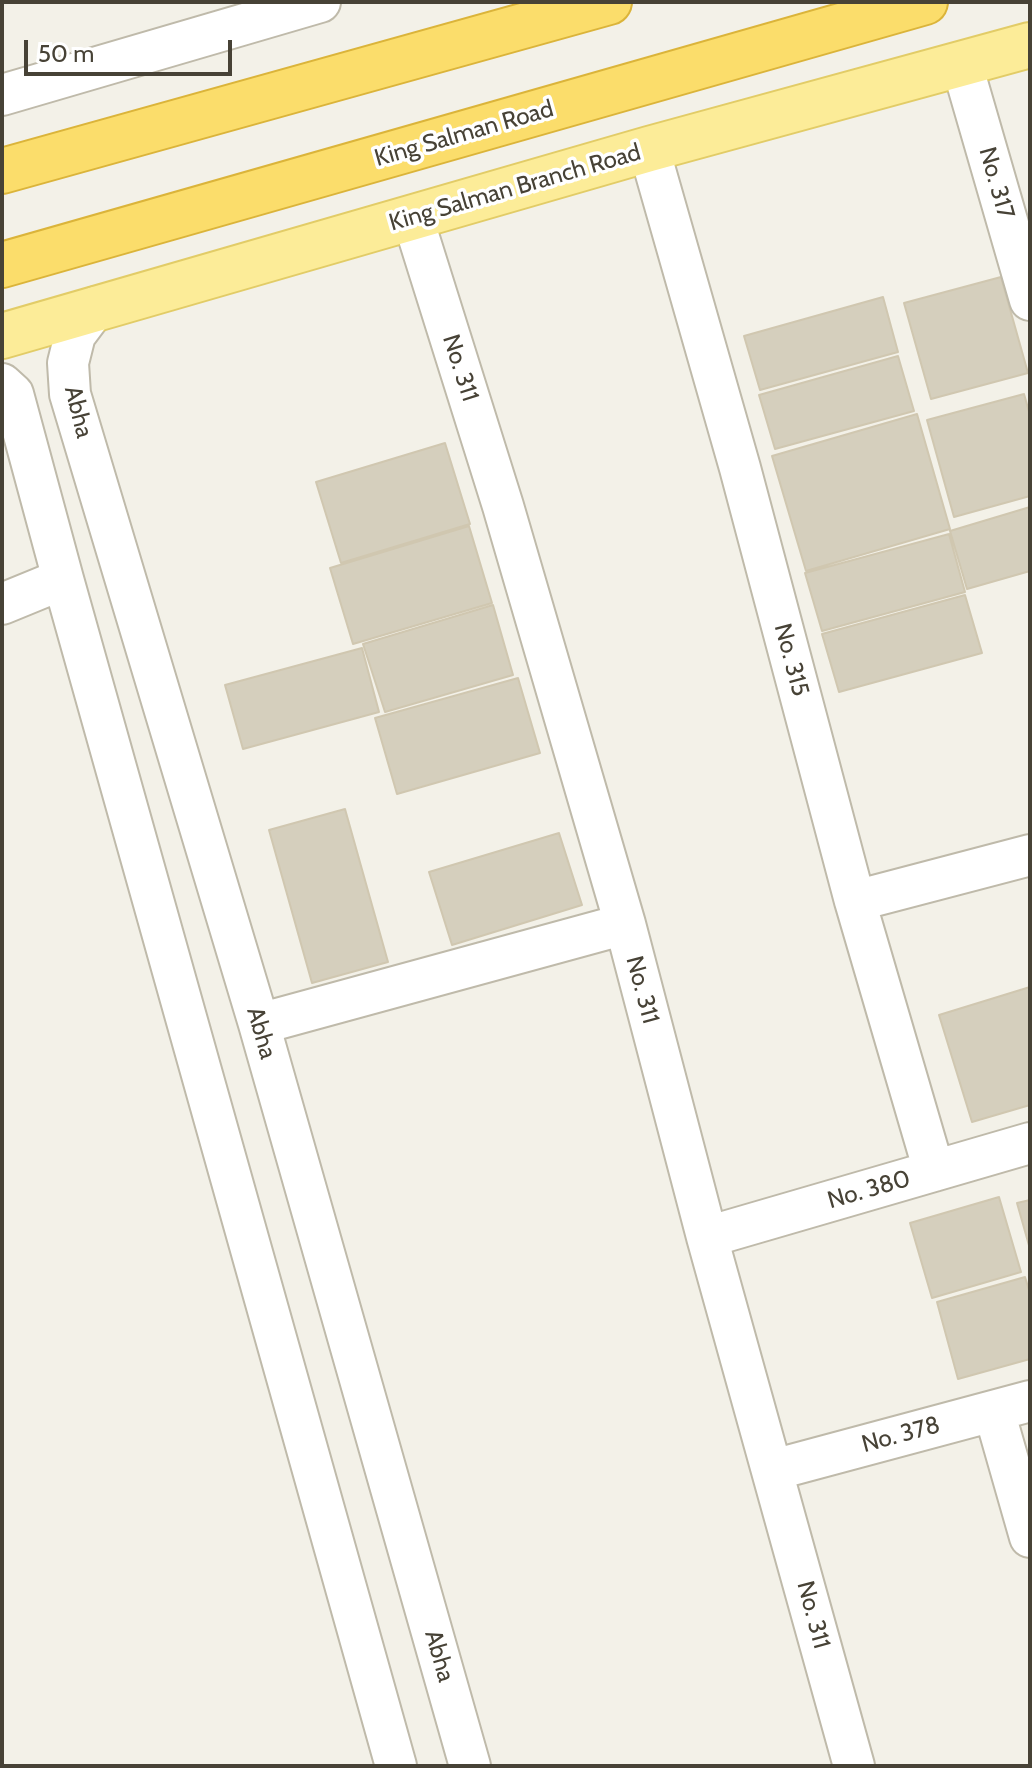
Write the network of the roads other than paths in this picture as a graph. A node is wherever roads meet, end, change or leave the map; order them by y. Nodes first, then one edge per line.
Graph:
1 (320, 2) edge
2 (609, 2) edge
3 (925, 2) edge
4 (1030, 45) edge
5 (962, 65) junction
6 (2, 95) edge
7 (649, 149) junction
8 (2, 171) edge
9 (413, 219) junction
10 (2, 265) edge
11 (1030, 300) edge
12 (96, 307) junction
13 (2, 336) edge
14 (2, 384) edge
15 (81, 429) junction
16 (27, 444) junction
17 (63, 579) junction
18 (2, 604) edge
19 (1030, 855) edge
20 (855, 901) junction
21 (625, 924) junction
22 (259, 1024) junction
23 (1030, 1143) edge
24 (934, 1171) junction
25 (707, 1237) junction
26 (1012, 1406) edge
27 (773, 1470) junction
28 (1030, 1537) edge
29 (396, 1766) edge
30 (470, 1766) edge
31 (854, 1766) edge

1 - 6 street
2 - 8 highway
3 - 10 highway, King Salman Road
4 - 5 main road, King Salman Branch Road
5 - 7 main road, King Salman Branch Road
5 - 11 street, No. 317
7 - 9 main road, King Salman Branch Road
7 - 20 street, No. 315
9 - 12 main road, King Salman Branch Road
9 - 21 street, No. 311
12 - 13 main road, King Salman Branch Road
12 - 15 street, Abha
14 - 16 street
15 - 16 street
15 - 22 street, Abha
16 - 17 street
17 - 18 street
17 - 29 street
19 - 20 street
20 - 24 street, No. 315
21 - 22 street
21 - 25 street, No. 311
22 - 30 street, Abha
23 - 24 street, No. 380
24 - 25 street, No. 380
25 - 27 street, No. 311
26 - 27 street, No. 378
26 - 28 street
27 - 31 street, No. 311

